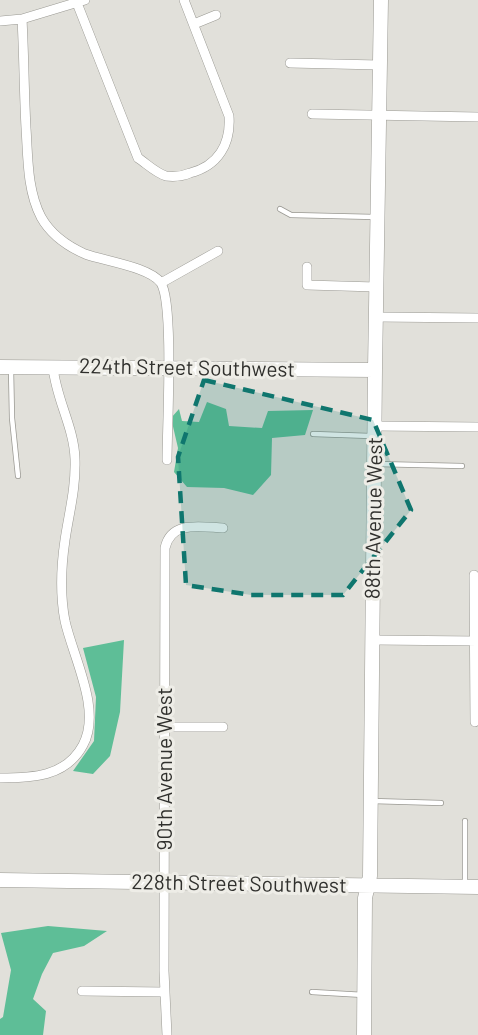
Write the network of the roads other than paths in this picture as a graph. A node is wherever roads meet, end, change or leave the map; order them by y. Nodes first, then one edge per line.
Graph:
1 (184, 0) edge
2 (381, 0) edge
3 (81, 2) edge
4 (216, 15) dead end
5 (22, 19) junction
6 (0, 21) edge
7 (194, 24) junction
8 (290, 63) dead end
9 (379, 65) junction
10 (312, 114) dead end
11 (379, 115) junction
12 (478, 117) edge
13 (280, 209) dead end
14 (377, 217) junction
15 (218, 251) dead end
16 (307, 267) dead end
17 (160, 283) junction
18 (376, 287) junction
19 (376, 316) junction
20 (478, 318) edge
21 (6, 367) edge
22 (53, 367) junction
23 (168, 368) junction
24 (375, 370) junction
25 (478, 427) edge
26 (374, 431) junction
27 (313, 434) dead end
28 (167, 460) dead end
29 (374, 464) junction
30 (462, 466) dead end
31 (18, 476) dead end
32 (223, 528) dead end
33 (474, 575) dead end
34 (373, 640) junction
35 (476, 641) edge
36 (475, 722) dead end
37 (165, 727) junction
38 (223, 727) dead end
39 (0, 778) edge
40 (371, 801) junction
41 (441, 803) dead end
42 (465, 821) dead end
43 (0, 880) edge
44 (164, 883) junction
45 (368, 886) junction
46 (471, 887) edge
47 (82, 991) dead end
48 (164, 992) junction
49 (312, 992) dead end
50 (364, 995) junction
51 (167, 1035) edge
52 (364, 1035) edge

1 - 7 street
2 - 9 street, 88th Avenue West
3 - 5 street
3 - 7 street
4 - 7 street
5 - 6 street
5 - 17 street
8 - 9 street
9 - 11 street, 88th Avenue West
10 - 11 street
11 - 12 street
11 - 14 street, 88th Avenue West
13 - 14 lane
14 - 18 street, 88th Avenue West
15 - 17 street
16 - 18 street
17 - 23 street
18 - 19 street, 88th Avenue West
19 - 20 street
19 - 24 street, 88th Avenue West
21 - 22 street, 224th Street Southwest
21 - 31 lane
22 - 23 street, 224th Street Southwest
22 - 39 street
23 - 24 street, 224th Street Southwest
23 - 28 street
24 - 26 street, 88th Avenue West
25 - 26 street
26 - 27 lane
26 - 29 street, 88th Avenue West
29 - 30 lane
29 - 34 street, 88th Avenue West
32 - 37 street, 90th Avenue West
33 - 35 street
34 - 35 street
34 - 40 street, 88th Avenue West
35 - 36 street
37 - 38 street
37 - 44 street, 90th Avenue West
40 - 41 lane
40 - 45 street, 88th Avenue West
42 - 46 lane
43 - 44 street, 228th Street Southwest
44 - 45 street, 228th Street Southwest
44 - 48 street, 90th Avenue West
45 - 46 street, 228th Street Southwest
45 - 50 street, 88th Avenue West
47 - 48 street
48 - 51 street, 90th Avenue West
49 - 50 lane
50 - 52 street, 88th Avenue West

